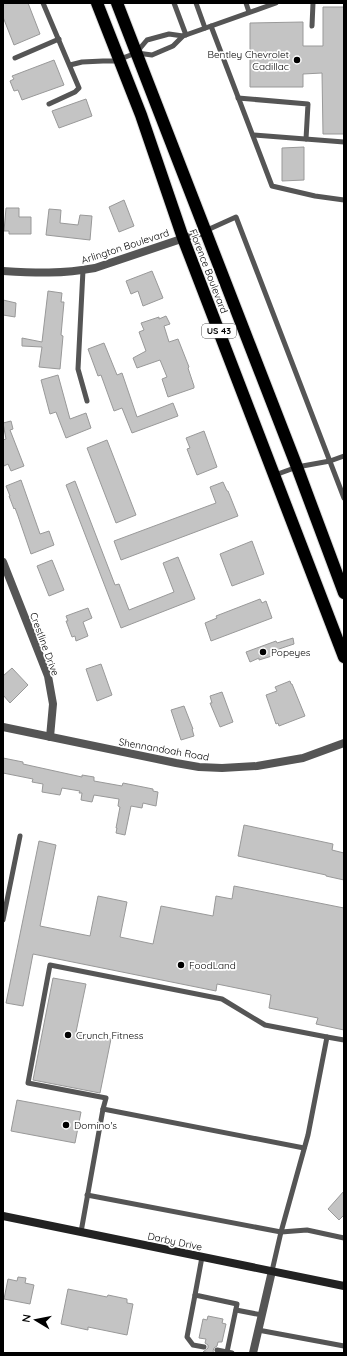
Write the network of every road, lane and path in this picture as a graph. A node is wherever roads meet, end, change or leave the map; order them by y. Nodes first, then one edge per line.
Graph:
1 (43, 3) edge
2 (97, 3) edge
3 (117, 3) edge
4 (174, 3) edge
5 (196, 3) edge
6 (246, 3) edge
7 (273, 3) edge
8 (313, 3) edge
9 (249, 12) junction
10 (211, 26) junction
11 (312, 26) dead end
12 (205, 28) junction
13 (185, 35) junction
14 (59, 39) junction
15 (136, 53) junction
16 (15, 58) dead end
17 (120, 60) junction
18 (70, 65) junction
19 (238, 98) junction
20 (49, 104) dead end
21 (253, 135) junction
22 (306, 139) junction
23 (344, 142) edge
24 (344, 200) edge
25 (205, 231) junction
26 (183, 238) junction
27 (82, 270) junction
28 (3, 271) edge
29 (87, 401) dead end
30 (344, 456) edge
31 (330, 461) junction
32 (297, 467) junction
33 (274, 476) junction
34 (344, 498) edge
35 (3, 562) edge
36 (344, 593) edge
37 (344, 657) edge
38 (3, 727) edge
39 (50, 737) junction
40 (344, 743) edge
41 (20, 836) dead end
42 (3, 920) edge
43 (327, 1037) junction
44 (344, 1040) edge
45 (104, 1109) junction
46 (304, 1148) junction
47 (88, 1195) junction
48 (3, 1216) edge
49 (81, 1232) junction
50 (280, 1232) junction
51 (344, 1238) edge
52 (202, 1257) junction
53 (272, 1271) junction
54 (344, 1286) edge
55 (195, 1295) junction
56 (236, 1310) junction
57 (262, 1315) junction
58 (258, 1330) junction
59 (344, 1346) edge
60 (224, 1352) edge
61 (202, 1353) edge
62 (253, 1353) edge

1 - 14 lane
2 - 17 highway, Florence Boulevard / US 43
3 - 15 highway, Florence Boulevard / US 43
4 - 13 lane
5 - 12 lane
6 - 9 lane
7 - 9 lane
8 - 11 lane
9 - 10 lane
10 - 12 lane
10 - 19 lane
12 - 13 lane
13 - 15 lane
13 - 15 lane
14 - 16 lane
14 - 18 lane
15 - 17 lane
15 - 25 highway, Florence Boulevard / US 43
17 - 18 lane
17 - 26 highway, Florence Boulevard / US 43
18 - 20 lane
19 - 21 lane
19 - 22 lane
21 - 22 lane
21 - 24 lane
22 - 23 lane
25 - 26 street, Arlington Boulevard
25 - 31 lane
25 - 32 highway, Florence Boulevard / US 43
26 - 27 street, Arlington Boulevard
26 - 33 highway, Florence Boulevard / US 43
27 - 28 street, Arlington Boulevard
27 - 29 lane
30 - 31 lane
31 - 32 lane
31 - 34 lane
32 - 33 lane
32 - 36 highway, Florence Boulevard / US 43
33 - 37 highway, Florence Boulevard / US 43
35 - 39 street, Crestline Drive
38 - 39 street, Shennandoah Road
39 - 40 street, Shennandoah Road
41 - 42 lane
43 - 44 lane
43 - 45 lane
43 - 46 lane
45 - 46 lane
45 - 47 lane
46 - 50 lane
47 - 49 lane
47 - 50 lane
48 - 49 main road, Darby Drive
49 - 52 main road, Darby Drive
50 - 51 lane
50 - 53 lane
52 - 53 main road, Darby Drive
52 - 55 lane
53 - 54 main road, Darby Drive
53 - 57 street
55 - 56 lane
55 - 61 lane
56 - 57 lane
56 - 60 lane
57 - 58 street
58 - 59 lane
58 - 62 street

